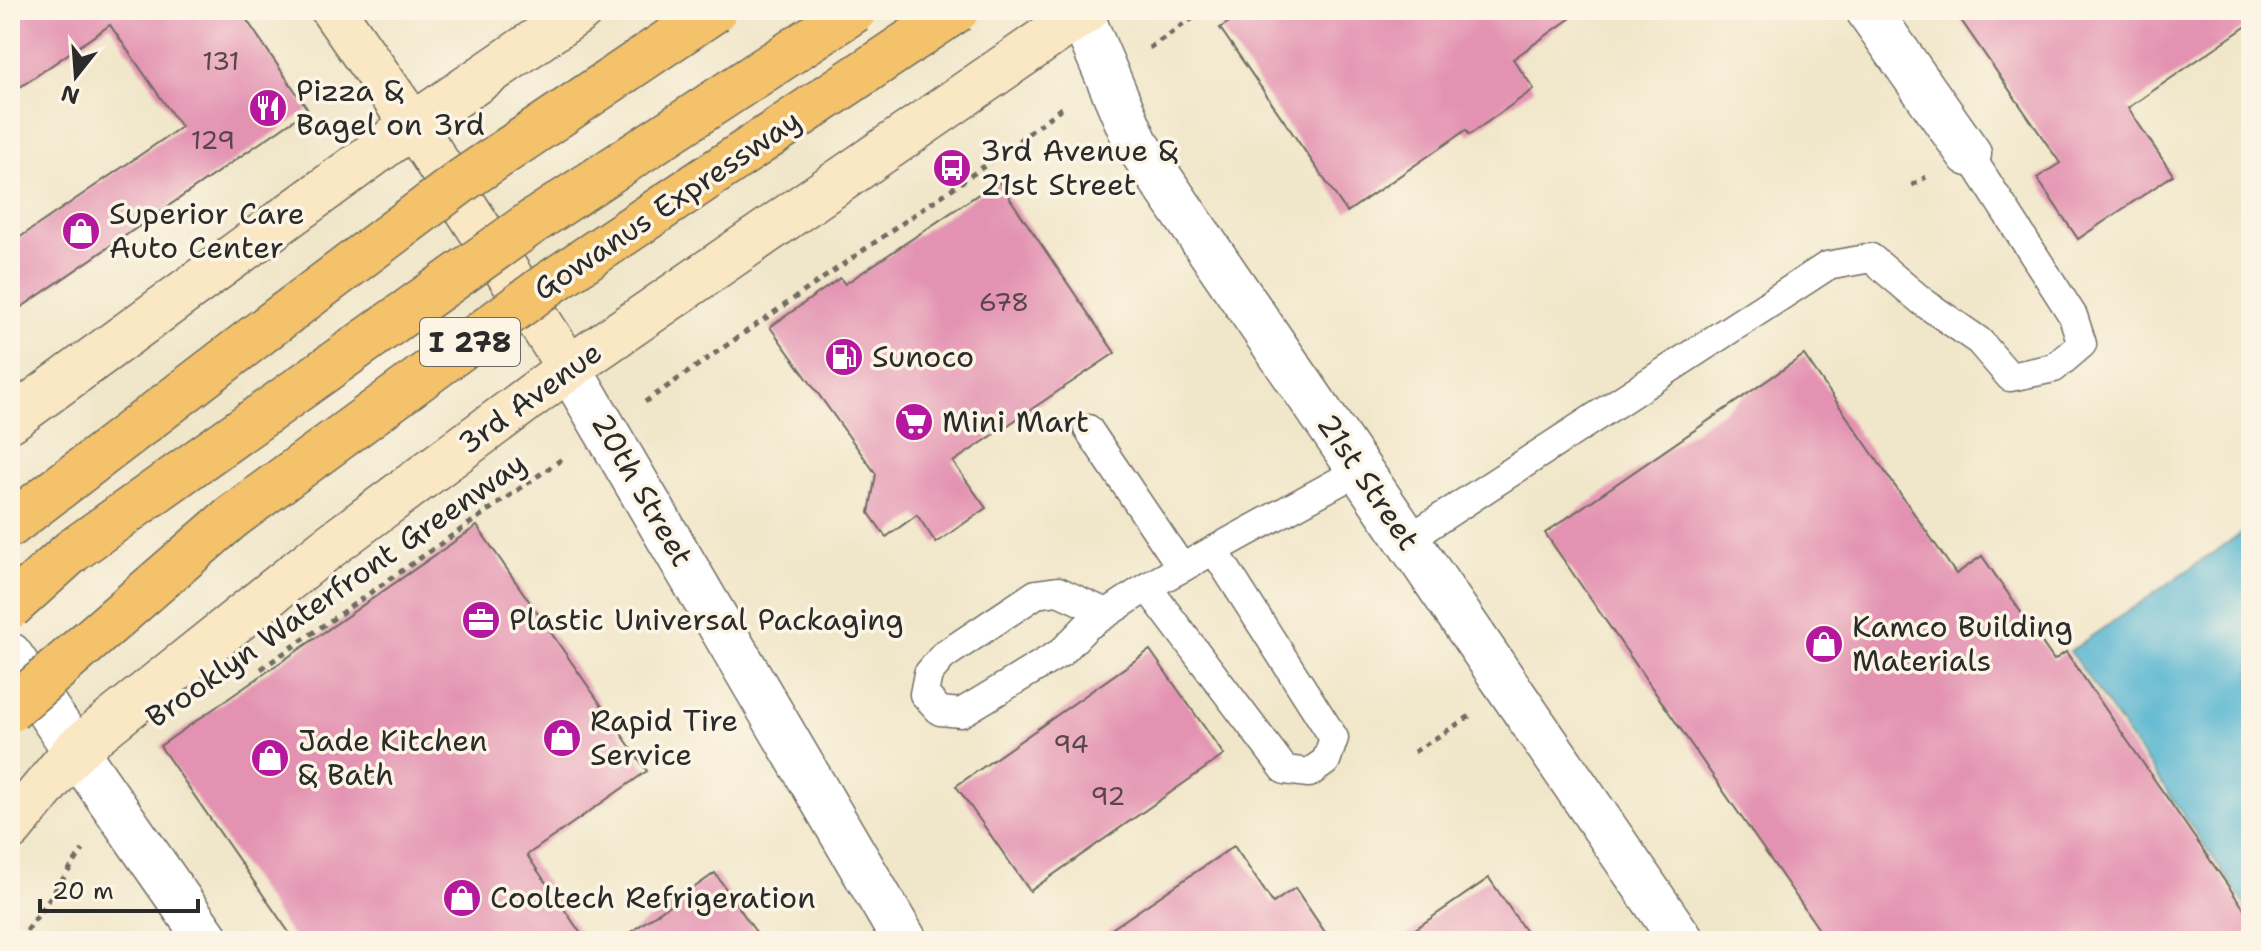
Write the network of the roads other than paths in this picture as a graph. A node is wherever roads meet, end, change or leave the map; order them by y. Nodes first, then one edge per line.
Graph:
1 (333, 10) edge
2 (581, 10) edge
3 (715, 10) edge
4 (855, 10) edge
5 (957, 10) edge
6 (1868, 10) edge
7 (1082, 11) edge
8 (413, 125) junction
9 (1969, 154) joint
10 (569, 368) junction
11 (10, 420) edge
12 (1088, 429) dead end
13 (1360, 470) junction
14 (10, 525) edge
15 (1407, 540) junction
16 (1214, 550) junction
17 (1182, 568) junction
18 (1147, 587) junction
19 (10, 607) edge
20 (1106, 613) junction
21 (10, 655) edge
22 (10, 710) edge
23 (75, 750) junction
24 (10, 829) edge
25 (208, 941) edge
26 (905, 941) edge
27 (1682, 941) edge

1 - 8 main road, 20th Street
2 - 8 main road
3 - 14 highway, bridge
4 - 19 highway, I 278, bridge
5 - 22 highway, Gowanus Expressway / I 278, bridge
6 - 9 street
7 - 10 main road, 3rd Avenue
7 - 13 street, 21st Street
8 - 10 main road, 20th Street
8 - 11 main road
9 - 15 lane
10 - 23 main road, 3rd Avenue
10 - 26 street, 20th Street
12 - 17 lane
13 - 15 street, 21st Street
13 - 16 lane
15 - 27 street, 21st Street
16 - 17 lane
16 - 18 lane
17 - 18 lane
18 - 20 lane
20 - 20 lane
21 - 23 street
23 - 24 main road, 3rd Avenue
23 - 25 street

